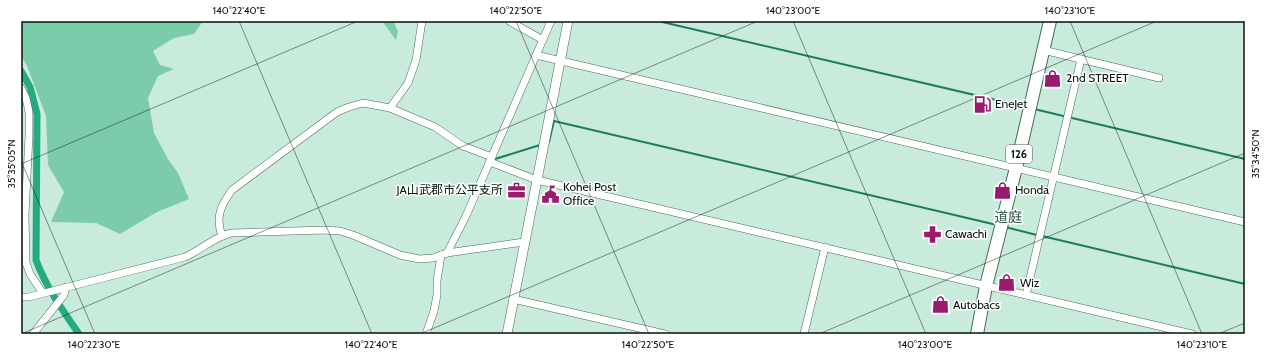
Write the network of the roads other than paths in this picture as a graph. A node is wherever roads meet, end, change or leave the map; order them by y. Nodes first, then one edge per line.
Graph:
1 (422, 21) edge
2 (510, 21) edge
3 (551, 21) edge
4 (568, 21) edge
5 (1050, 21) edge
6 (543, 40) junction
7 (1043, 50) junction
8 (536, 55) junction
9 (1081, 59) junction
10 (560, 62) junction
11 (1159, 78) dead end
12 (21, 88) edge
13 (390, 108) junction
14 (491, 159) junction
15 (1016, 168) junction
16 (1053, 177) junction
17 (537, 180) junction
18 (1245, 222) edge
19 (222, 236) junction
20 (524, 242) junction
21 (825, 247) junction
22 (444, 254) junction
23 (986, 286) junction
24 (66, 287) junction
25 (42, 292) junction
26 (1026, 295) junction
27 (21, 297) edge
28 (513, 299) junction
29 (33, 334) edge
30 (426, 334) edge
31 (507, 334) edge
32 (665, 334) edge
33 (804, 334) edge
34 (976, 334) edge
35 (1192, 334) edge

1 - 13 street
2 - 6 street
3 - 6 street
4 - 10 street
5 - 7 highway, 126
6 - 8 street
7 - 9 street
7 - 15 highway, 126
8 - 10 street
8 - 14 street
9 - 11 street
9 - 16 street
10 - 15 street
10 - 17 street
12 - 25 street
13 - 14 street
13 - 19 street
14 - 17 street
14 - 22 street
15 - 16 street
15 - 23 highway, 126
16 - 18 street
16 - 26 street
17 - 20 street
17 - 21 street
19 - 22 street
19 - 24 street
20 - 22 street
20 - 28 street
21 - 23 street
21 - 33 street
22 - 30 street
23 - 26 street
23 - 34 highway, 126
24 - 25 street
24 - 29 street
25 - 27 street
26 - 35 street
28 - 31 street
28 - 32 street

